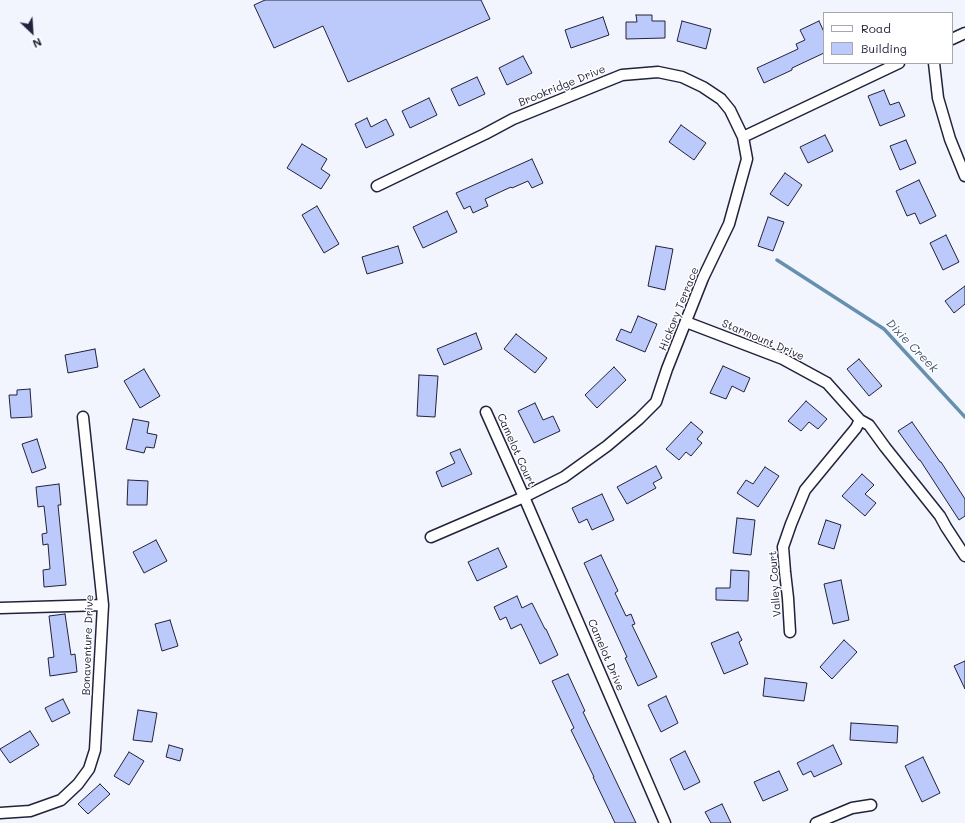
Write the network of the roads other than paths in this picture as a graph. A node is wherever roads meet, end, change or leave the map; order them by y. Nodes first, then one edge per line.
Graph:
1 (965, 33) edge
2 (953, 39) edge
3 (897, 64) edge
4 (934, 64) edge
5 (743, 137) junction
6 (965, 176) edge
7 (377, 186) dead end
8 (686, 322) junction
9 (486, 412) dead end
10 (83, 417) dead end
11 (860, 420) junction
12 (524, 497) junction
13 (430, 537) dead end
14 (965, 556) edge
15 (103, 605) junction
16 (0, 608) edge
17 (790, 632) dead end
18 (871, 806) dead end
19 (0, 813) edge
20 (665, 823) edge
21 (816, 823) edge

1 - 2 street
3 - 5 street
4 - 6 street
5 - 7 street, Brookridge Drive
5 - 8 street, Hickory Terrace
8 - 11 street, Starmount Drive
8 - 12 street, Hickory Terrace
9 - 12 street, Camelot Court
10 - 15 street, Bonaventure Drive
11 - 14 street, Starmount Drive
11 - 17 street, Valley Court
12 - 13 street, Hickory Terrace
12 - 20 street, Camelot Drive
15 - 16 street
15 - 19 street, Bonaventure Drive
18 - 21 street

